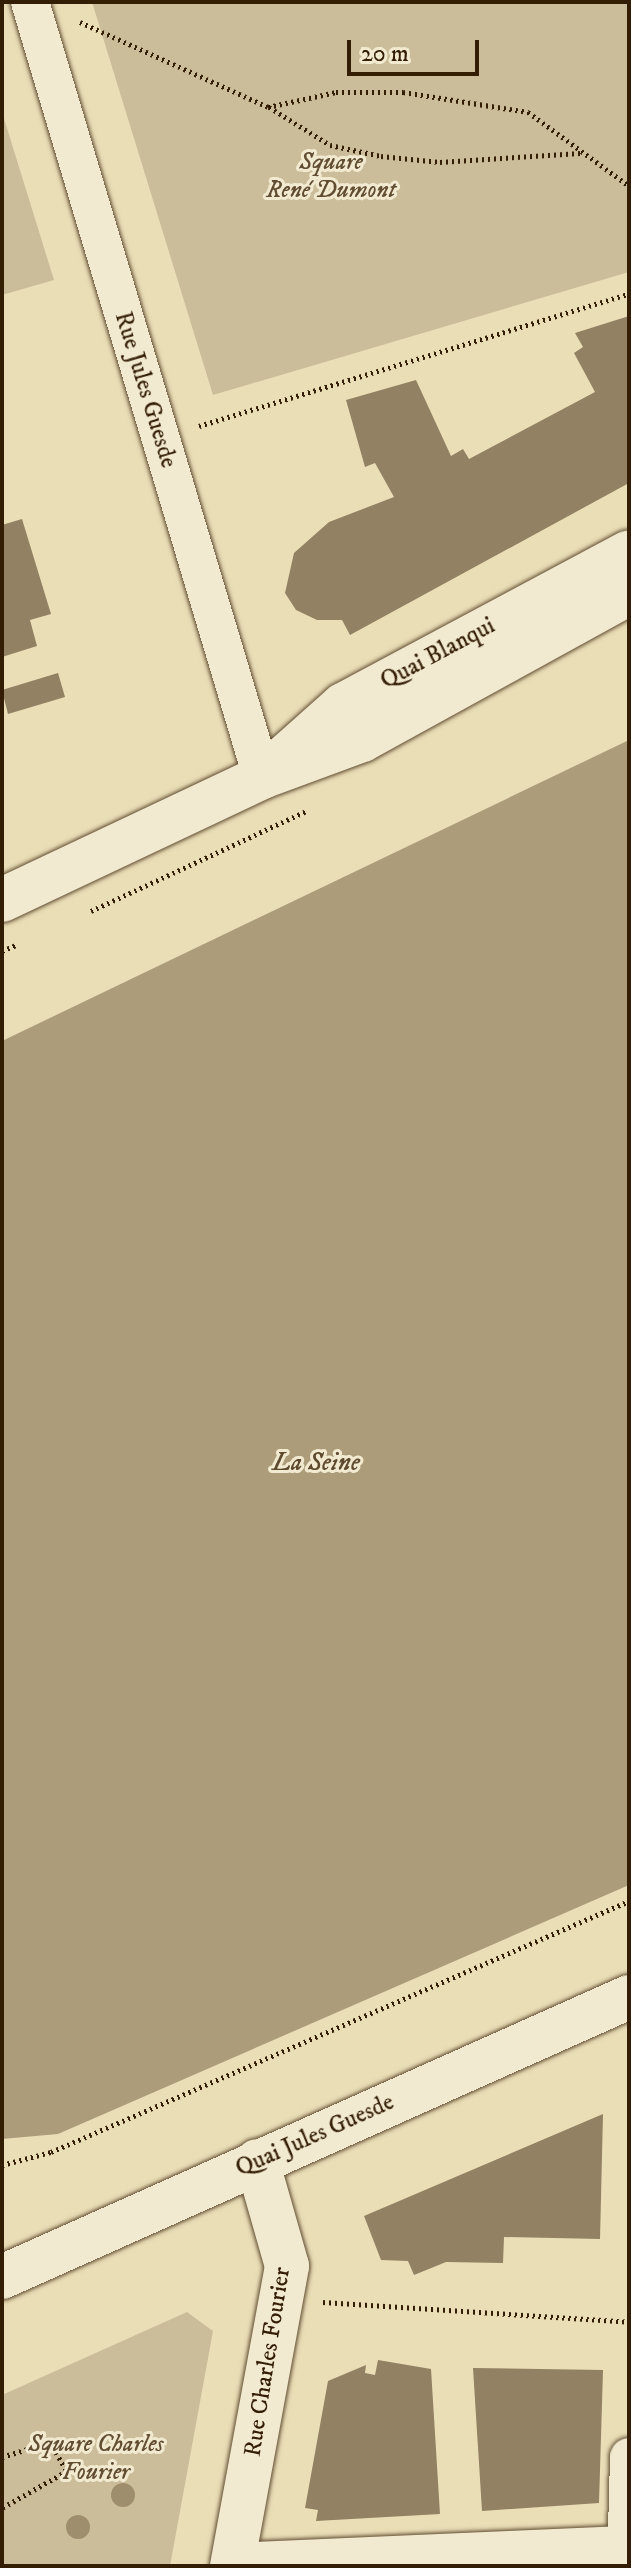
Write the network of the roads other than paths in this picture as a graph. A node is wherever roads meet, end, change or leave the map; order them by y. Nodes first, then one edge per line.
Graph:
1 (30, 2) edge
2 (629, 552) edge
3 (629, 593) edge
4 (262, 777) junction
5 (2, 900) edge
6 (629, 1997) edge
7 (257, 2161) junction
8 (2, 2277) edge
9 (629, 2457) edge
10 (627, 2552) edge
11 (233, 2564) edge

1 - 4 street, Rue Jules Guesde
2 - 4 main road, Quai Blanqui
3 - 4 main road, Quai Blanqui
4 - 5 main road, Quai Blanqui
6 - 7 main road, Quai Jules Guesde
7 - 8 main road, Quai Jules Guesde
7 - 11 main road, Rue Charles Fourier
9 - 10 street
10 - 11 street

